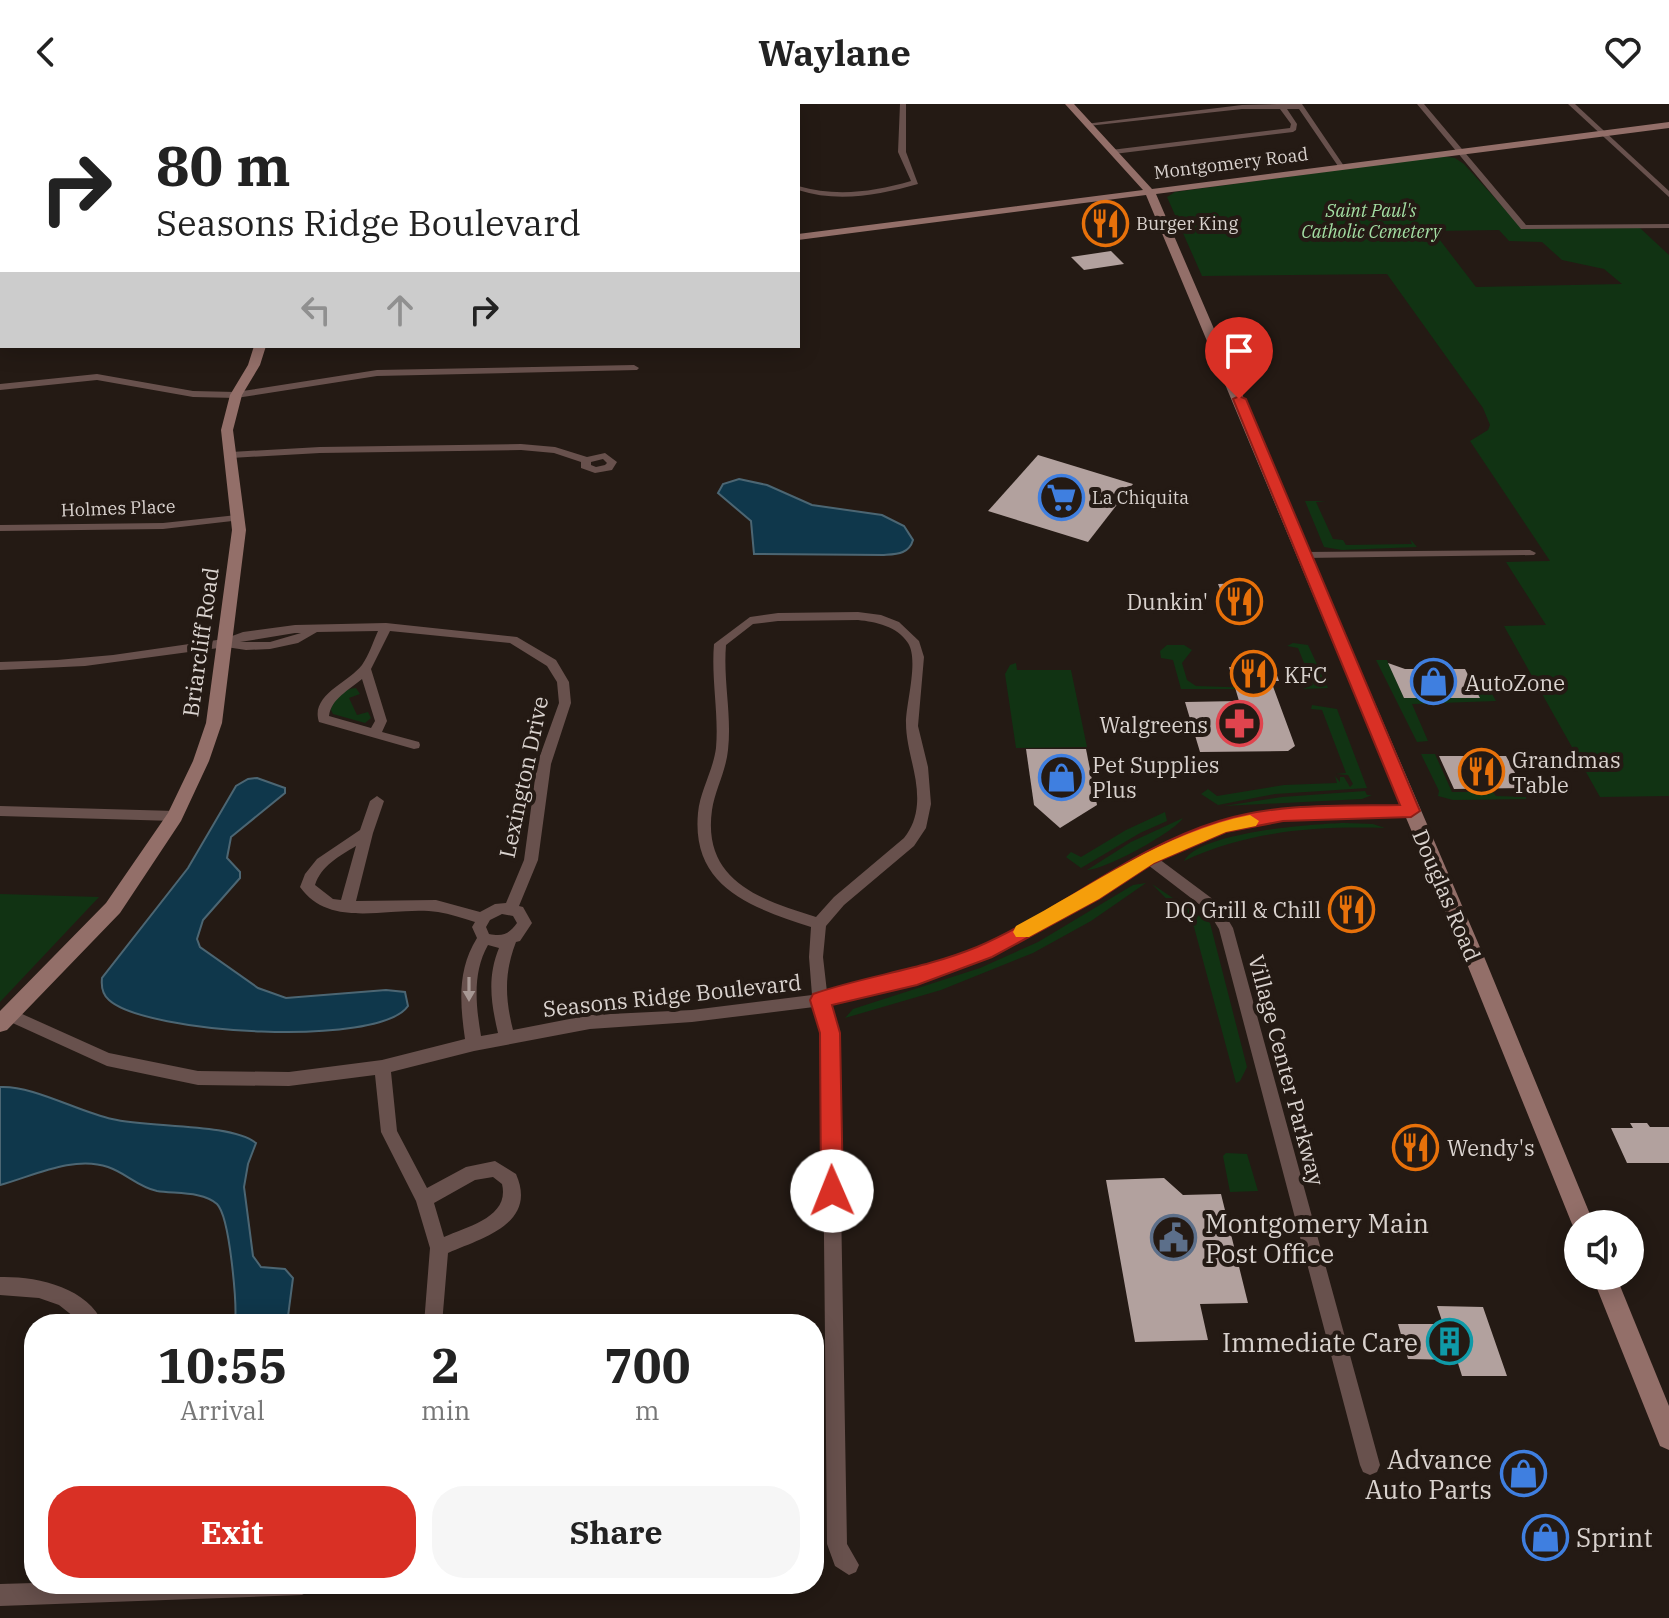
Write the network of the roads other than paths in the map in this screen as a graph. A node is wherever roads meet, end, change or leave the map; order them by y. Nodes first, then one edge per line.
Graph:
1 (903, 104) edge
2 (1069, 104) edge
3 (1420, 104) edge
4 (1571, 104) edge
5 (1281, 106) edge
6 (1300, 106) edge
7 (1088, 124) junction
8 (1669, 125) edge
9 (1604, 134) junction
10 (1114, 152) junction
11 (1461, 152) junction
12 (1343, 167) junction
13 (800, 190) edge
14 (1150, 192) junction
15 (1669, 195) edge
16 (1669, 226) edge
17 (800, 237) edge
18 (259, 348) edge
19 (634, 368) dead end
20 (0, 387) edge
21 (236, 395) junction
22 (231, 455) junction
23 (587, 460) dead end
24 (237, 518) junction
25 (0, 528) edge
26 (1530, 553) dead end
27 (1304, 555) junction
28 (386, 627) junction
29 (226, 643) junction
30 (0, 666) edge
31 (365, 669) junction
32 (375, 734) junction
33 (414, 745) dead end
34 (377, 801) dead end
35 (0, 811) edge
36 (1411, 811) junction
37 (175, 816) junction
38 (366, 833) junction
39 (1148, 858) junction
40 (347, 907) junction
41 (511, 908) junction
42 (483, 918) junction
43 (819, 924) junction
44 (484, 938) junction
45 (510, 940) junction
46 (820, 1000) junction
47 (5, 1019) edge
48 (507, 1038) junction
49 (474, 1044) junction
50 (382, 1067) junction
51 (424, 1199) junction
52 (1577, 1210) edge
53 (439, 1248) junction
54 (0, 1286) edge
55 (1610, 1290) edge
56 (82, 1314) edge
57 (434, 1314) edge
58 (1669, 1437) edge
59 (1370, 1465) dead end
60 (849, 1565) dead end
61 (24, 1591) edge
62 (0, 1595) edge

1 - 13 street
2 - 7 street, Douglas Road
3 - 11 street
4 - 9 street
5 - 6 street
5 - 7 street
5 - 10 street
6 - 12 street
7 - 10 street, Douglas Road
8 - 9 street, Montgomery Road
9 - 11 street, Montgomery Road
9 - 15 street
10 - 14 street, Douglas Road
11 - 12 street, Montgomery Road
11 - 16 street
12 - 14 street, Montgomery Road
14 - 17 street, Montgomery Road
14 - 27 street, Douglas Road
18 - 21 street, Briarcliff Road
19 - 21 street
20 - 21 street
21 - 22 street, Briarcliff Road
22 - 23 street
22 - 24 street, Briarcliff Road
24 - 25 street, Holmes Place
24 - 29 street, Briarcliff Road
26 - 27 street
27 - 36 street, Douglas Road
28 - 29 street, Lexington Drive
28 - 31 street
28 - 41 street, Lexington Drive
29 - 30 street, Lexington Drive
29 - 37 street, Briarcliff Road
31 - 32 street
31 - 32 street
32 - 33 street
34 - 38 street
35 - 37 street
36 - 39 street, Seasons Ridge Boulevard
36 - 52 street, Douglas Road
37 - 47 street, Briarcliff Road
38 - 40 street
38 - 40 street
39 - 46 street, Seasons Ridge Boulevard
39 - 59 street, Village Center Parkway
40 - 42 street
41 - 42 street
41 - 45 street
42 - 44 street
43 - 43 street
43 - 46 street
44 - 45 street
44 -> 49 street
45 - 48 street
46 - 48 street, Seasons Ridge Boulevard
46 - 60 street
47 - 50 street, Seasons Ridge Boulevard
48 - 49 street, Seasons Ridge Boulevard
49 - 50 street, Seasons Ridge Boulevard
50 - 51 street
51 - 53 street
51 - 53 street
53 - 57 street
54 - 56 street
55 - 58 street
61 - 62 street

